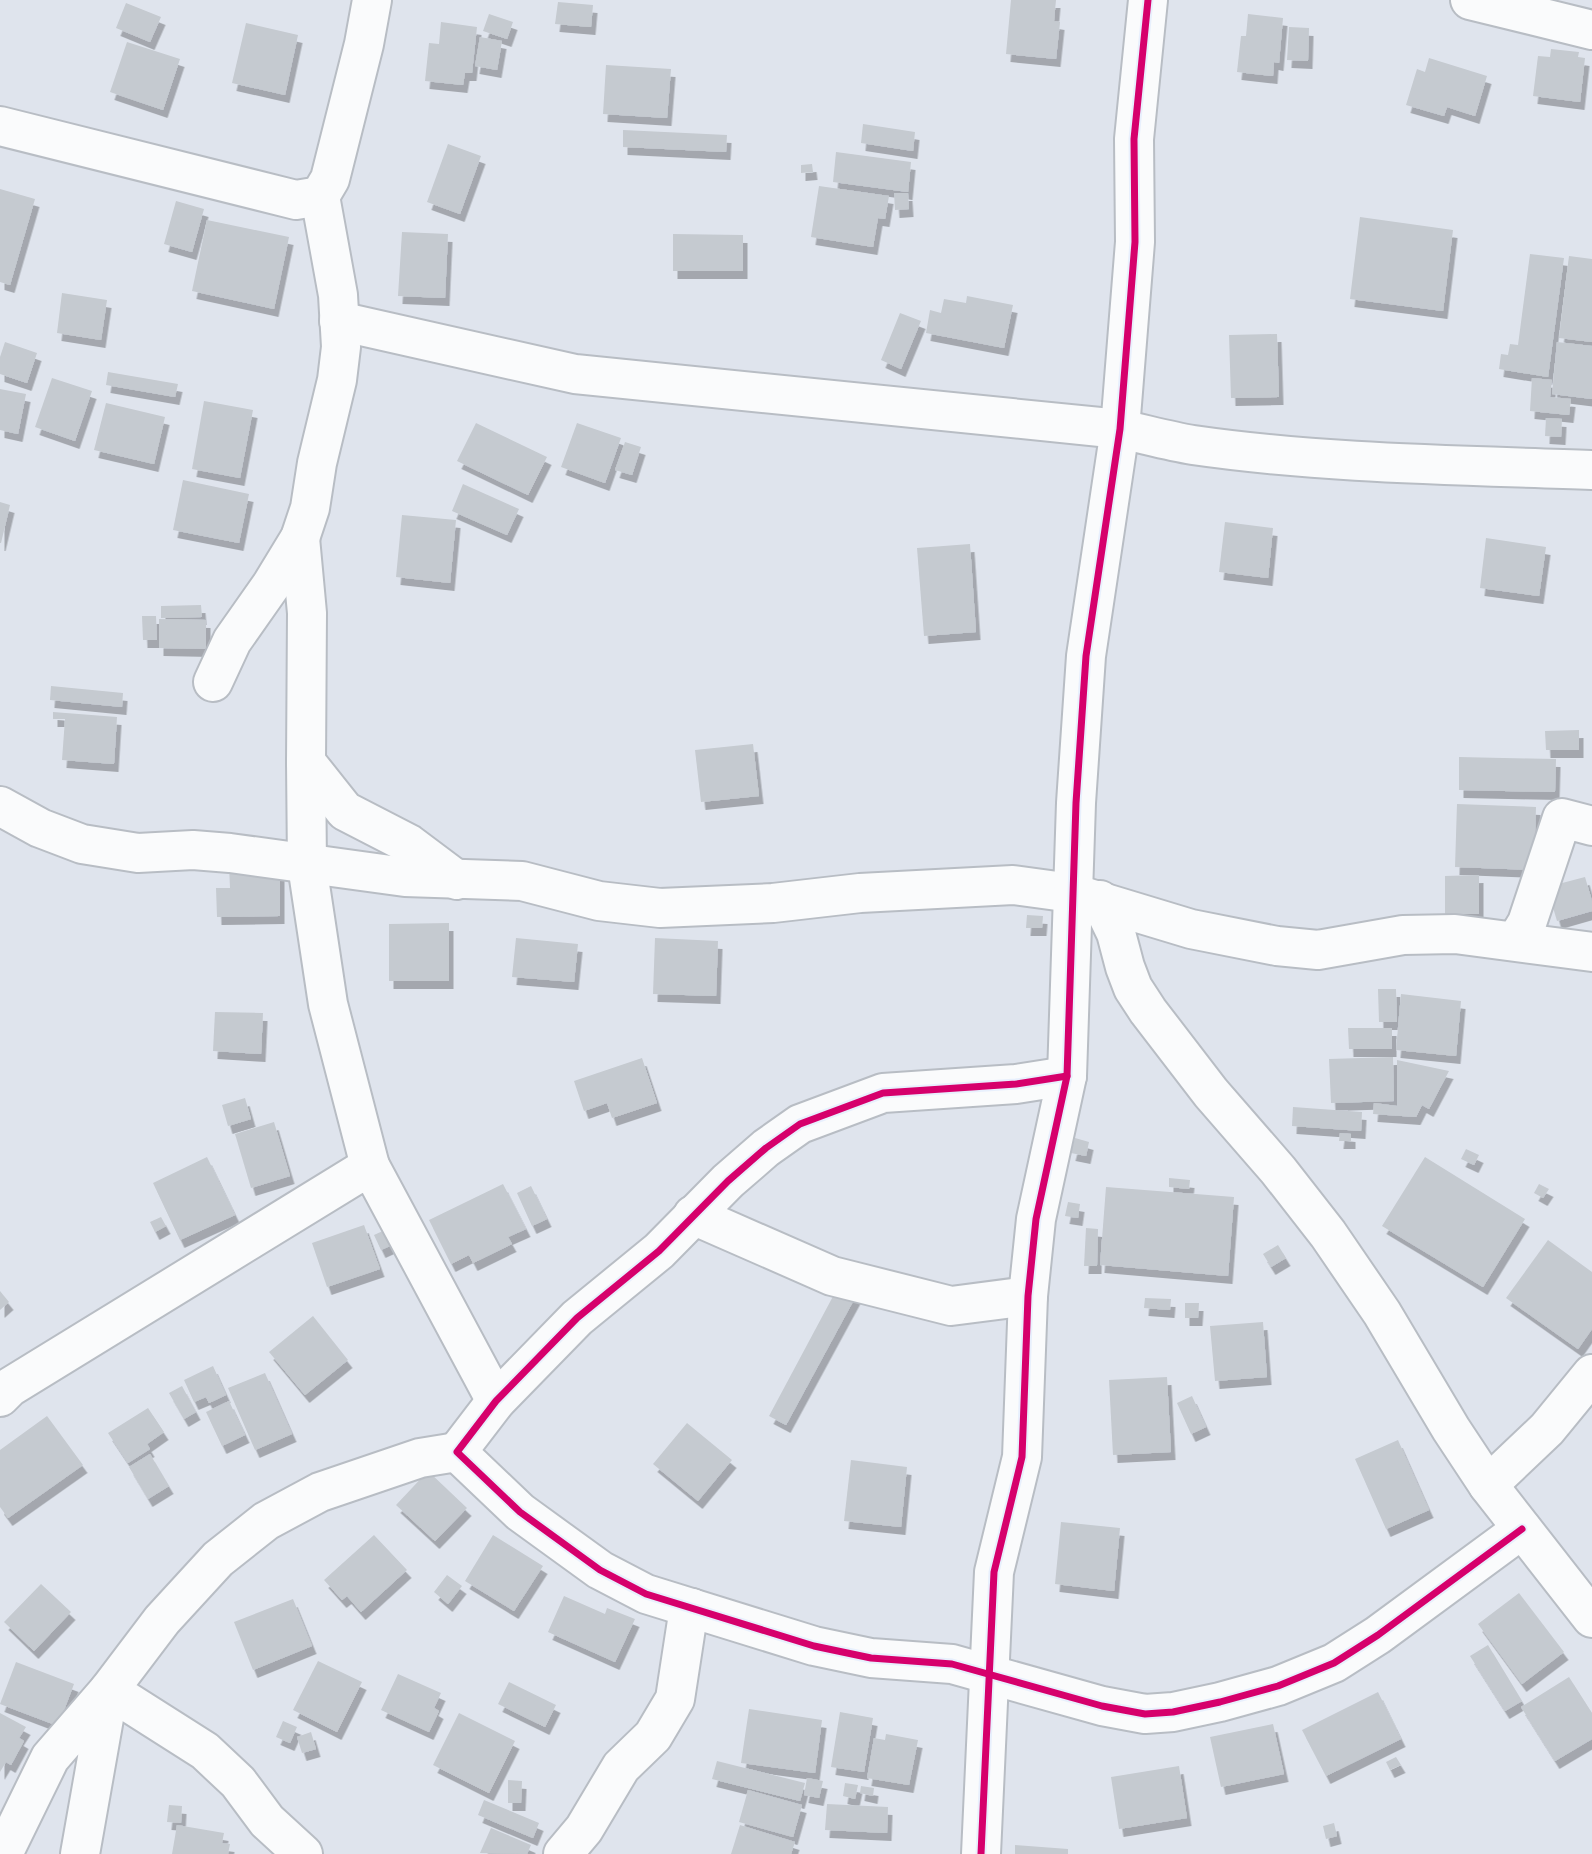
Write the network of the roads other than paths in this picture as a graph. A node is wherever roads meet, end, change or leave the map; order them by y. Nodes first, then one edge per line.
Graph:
1 (372, 0) edge
2 (1148, 0) edge
3 (1470, 0) edge
4 (1592, 30) edge
5 (0, 126) edge
6 (320, 196) junction
7 (339, 321) junction
8 (1120, 429) junction
9 (1592, 470) edge
10 (300, 538) junction
11 (213, 682) dead end
12 (306, 762) junction
13 (0, 806) edge
14 (1592, 826) edge
15 (307, 864) junction
16 (457, 880) junction
17 (1086, 897) junction
18 (1516, 941) junction
19 (1592, 951) edge
20 (1067, 1076) junction
21 (370, 1166) junction
22 (693, 1215) junction
23 (1028, 1296) junction
24 (1592, 1374) edge
25 (0, 1397) edge
26 (496, 1401) junction
27 (457, 1452) junction
28 (1488, 1485) junction
29 (1522, 1529) junction
30 (692, 1608) junction
31 (1592, 1618) edge
32 (989, 1676) junction
33 (109, 1690) junction
34 (3, 1854) edge
35 (80, 1854) edge
36 (303, 1854) edge
37 (564, 1854) edge
38 (981, 1854) edge

1 - 6 street
2 - 8 street
3 - 4 street
5 - 6 street
6 - 7 street
7 - 8 street
7 - 10 street
8 - 9 street
8 - 17 street
10 - 11 street
10 - 12 street
12 - 15 street
12 - 16 street
13 - 15 street
14 - 18 street
15 - 16 street
15 - 21 street
16 - 17 street
17 - 18 street
17 - 20 street
17 - 28 street
18 - 19 street
20 - 22 street
20 - 23 street
21 - 25 street
21 - 26 street
22 - 23 street
22 - 26 street
23 - 32 street
24 - 28 street
26 - 27 street
27 - 30 street
27 - 33 street
28 - 29 street
29 - 31 street
29 - 32 street
30 - 32 street
30 - 37 street
32 - 38 street
33 - 34 street
33 - 35 street
33 - 36 street

